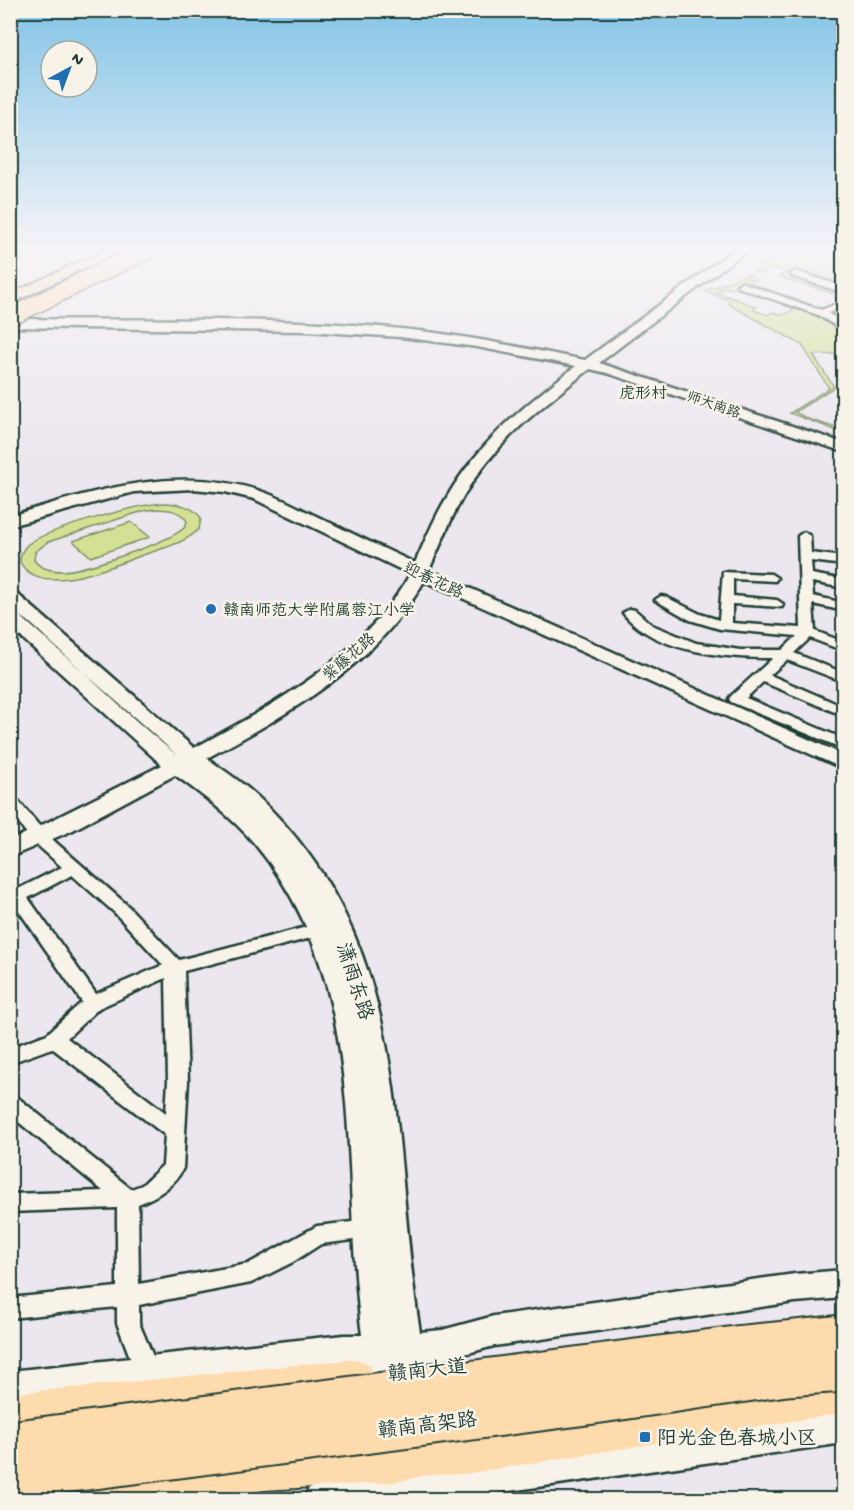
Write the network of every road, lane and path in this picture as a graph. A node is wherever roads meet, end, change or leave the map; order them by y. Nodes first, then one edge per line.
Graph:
1 (642, 319) edge
2 (645, 319) edge
3 (830, 319) edge
4 (13, 320) edge
5 (843, 328) edge
6 (588, 361) junction
7 (843, 442) edge
8 (843, 448) edge
9 (10, 521) edge
10 (804, 536) dead end
11 (805, 556) junction
12 (843, 561) edge
13 (417, 572) junction
14 (806, 577) junction
15 (771, 578) dead end
16 (843, 584) edge
17 (10, 597) edge
18 (726, 599) junction
19 (807, 599) junction
20 (661, 600) dead end
21 (777, 604) dead end
22 (843, 607) edge
23 (630, 613) dead end
24 (725, 626) junction
25 (15, 627) edge
26 (808, 633) junction
27 (843, 647) edge
28 (785, 654) junction
29 (761, 676) junction
30 (843, 678) edge
31 (843, 712) edge
32 (843, 745) edge
33 (180, 758) junction
34 (843, 763) edge
35 (10, 802) edge
36 (37, 833) junction
37 (10, 838) edge
38 (10, 850) edge
39 (75, 867) junction
40 (14, 898) edge
41 (329, 927) junction
42 (175, 967) junction
43 (93, 1003) junction
44 (54, 1039) junction
45 (11, 1054) edge
46 (10, 1103) edge
47 (176, 1132) junction
48 (128, 1199) junction
49 (10, 1203) edge
50 (369, 1229) junction
51 (843, 1284) edge
52 (127, 1296) junction
53 (10, 1308) edge
54 (843, 1319) edge
55 (843, 1337) edge
56 (395, 1362) junction
57 (843, 1370) edge
58 (148, 1373) junction
59 (10, 1388) edge
60 (843, 1395) edge
61 (10, 1413) edge
62 (843, 1426) edge
63 (10, 1443) edge
64 (10, 1478) edge
65 (414, 1481) edge
66 (36, 1500) edge
67 (321, 1500) edge

1 - 6 main road
2 - 6 main road
3 - 5 street
4 - 6 main road, 师大南路
6 - 7 main road, 师大南路
6 - 8 main road, 师大南路
6 - 13 main road, 紫藤花路
9 - 13 main road, 迎春花路
10 - 11 street
11 - 12 street
11 - 14 street
13 - 33 main road, 紫藤花路
13 - 34 main road, 迎春花路
14 - 16 street
14 - 19 street
15 - 18 street
17 - 33 main road, 潇雨东路
18 - 21 street
18 - 24 street
19 - 22 street
19 - 26 street
20 - 24 street
23 - 28 street
24 - 26 street
25 - 33 main road, 潇雨东路
26 - 27 street
26 - 28 street
28 - 29 street
28 - 30 street
29 - 31 street
29 - 32 street
33 - 36 main road, 紫藤花路
33 - 41 main road, 潇雨东路
35 - 36 street
36 - 37 main road, 紫藤花路
36 - 38 main road, 紫藤花路
36 - 39 street
39 - 40 street
39 - 42 street
40 - 43 street
41 - 42 street
41 - 50 main road, 潇雨东路
41 - 56 main road, 潇雨东路
42 - 43 street
42 - 47 street
43 - 44 street
44 - 45 street
44 - 47 street
46 - 48 street
47 - 48 street
48 - 49 street
48 - 52 street
50 - 52 street
50 - 56 main road, 潇雨东路
51 - 56 main road
52 - 53 street
52 - 58 street
54 - 56 main road, 赣南大道
55 - 63 highway, 赣南高架路, bridge
56 - 58 main road
56 - 61 main road, 赣南大道
56 - 65 main road, 潇雨东路
57 - 64 highway, 赣南高架路, bridge
58 - 59 main road
60 - 65 main road
62 - 65 main road
65 - 66 main road
65 - 67 main road

